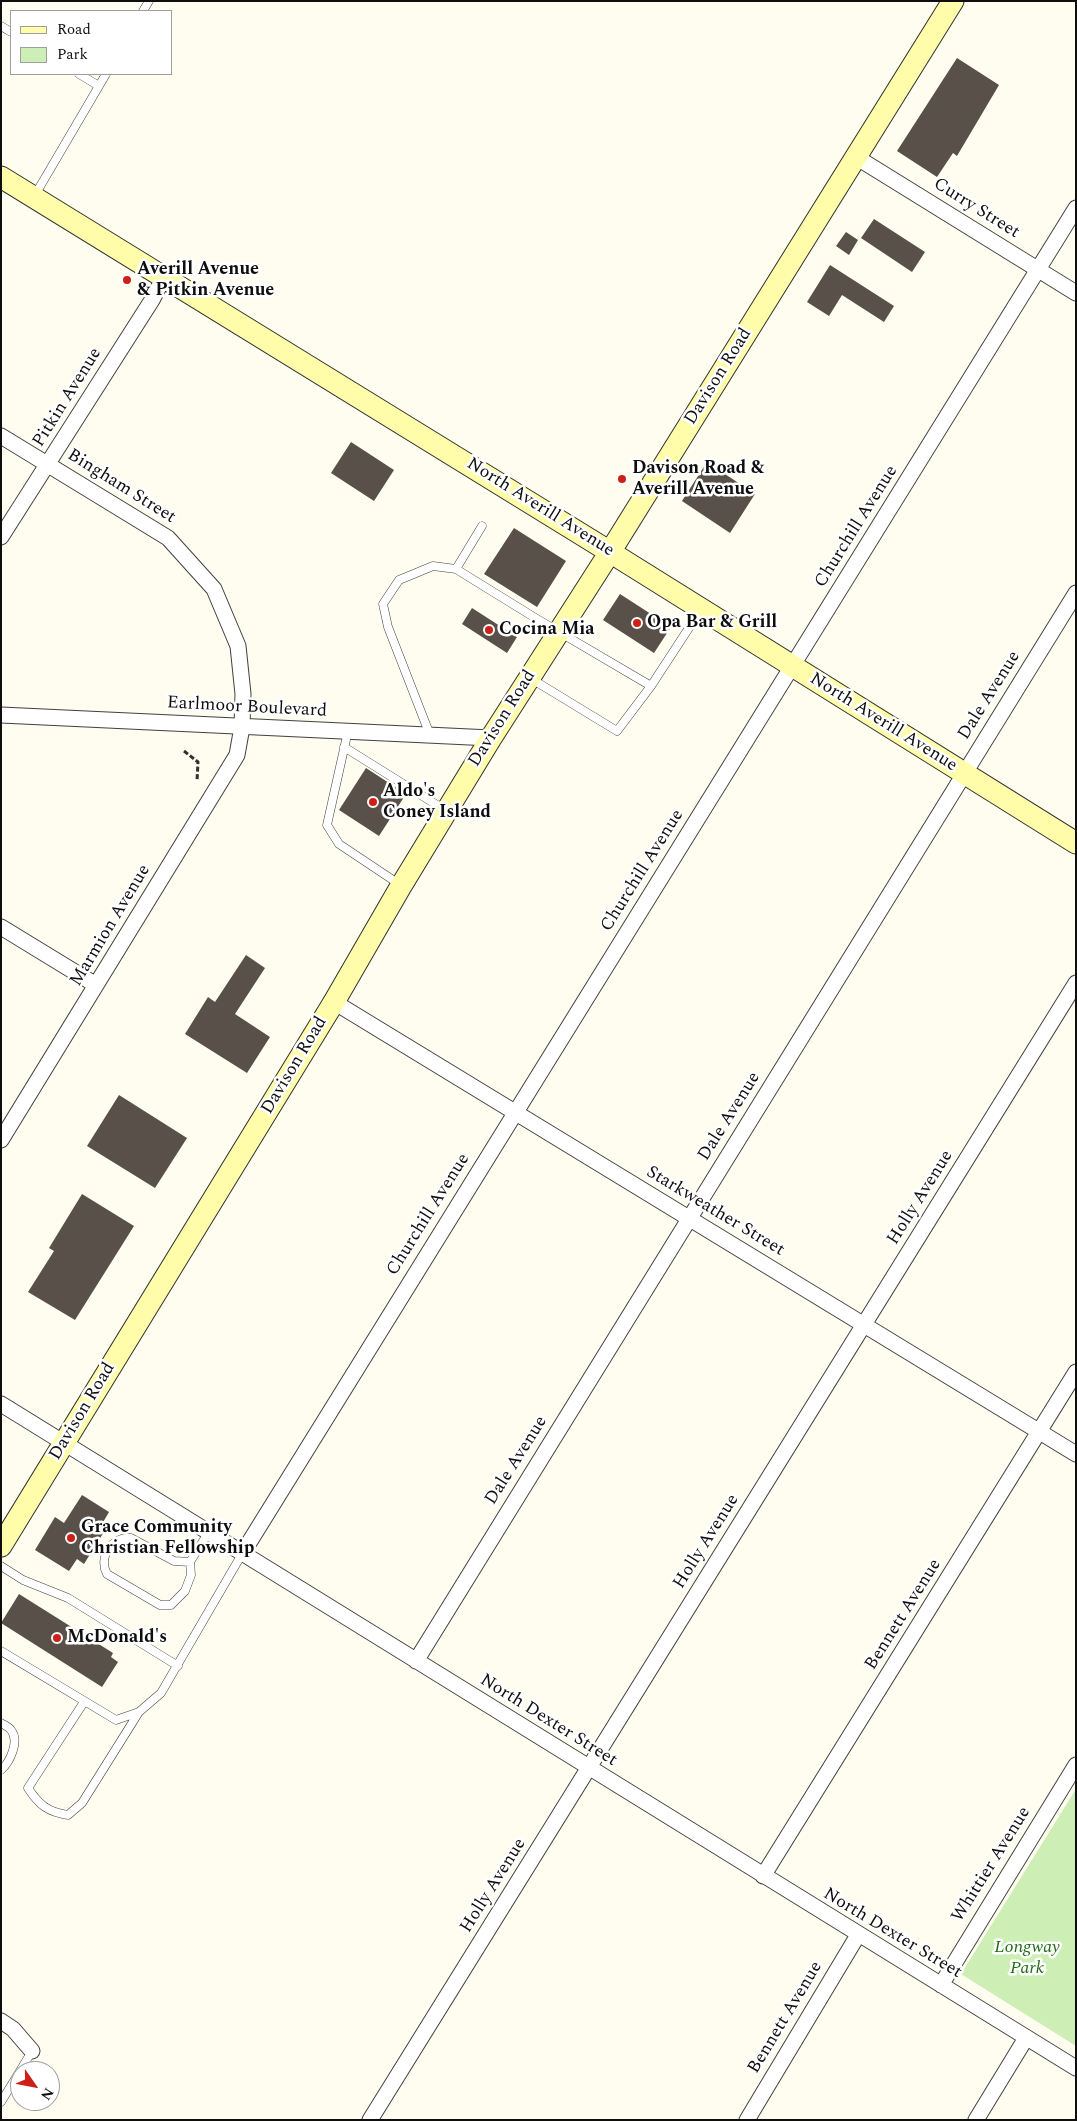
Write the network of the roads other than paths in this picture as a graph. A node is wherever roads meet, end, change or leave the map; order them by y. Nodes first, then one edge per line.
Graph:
1 (953, 1) edge
2 (81, 75) edge
3 (105, 75) edge
4 (99, 86) junction
5 (856, 157) junction
6 (1, 176) edge
7 (34, 197) junction
8 (1076, 208) edge
9 (1039, 269) junction
10 (164, 277) junction
11 (1076, 293) edge
12 (1, 436) edge
13 (49, 464) junction
14 (482, 526) dead end
15 (1, 537) edge
16 (610, 552) junction
17 (456, 569) junction
18 (1076, 593) edge
19 (701, 609) junction
20 (559, 631) junction
21 (792, 667) junction
22 (530, 677) junction
23 (651, 686) junction
24 (1, 715) edge
25 (242, 727) junction
26 (348, 731) junction
27 (430, 735) junction
28 (491, 738) junction
29 (344, 747) junction
30 (964, 773) junction
31 (447, 811) junction
32 (1076, 843) edge
33 (401, 886) junction
34 (1, 927) edge
35 (1076, 983) edge
36 (96, 985) junction
37 (334, 1002) junction
38 (515, 1112) junction
39 (1, 1140) edge
40 (689, 1218) junction
41 (864, 1325) junction
42 (1076, 1372) edge
43 (1, 1404) edge
44 (1039, 1432) junction
45 (64, 1443) junction
46 (1076, 1454) edge
47 (208, 1533) junction
48 (1, 1546) edge
49 (242, 1554) junction
50 (190, 1562) junction
51 (1, 1566) edge
52 (1, 1651) edge
53 (416, 1661) junction
54 (178, 1666) junction
55 (84, 1702) junction
56 (139, 1712) junction
57 (1, 1722) edge
58 (1076, 1765) edge
59 (589, 1768) junction
60 (1, 1770) edge
61 (764, 1876) junction
62 (858, 1935) junction
63 (940, 1986) junction
64 (1, 2021) edge
65 (1026, 2038) junction
66 (32, 2051) joint
67 (26, 2061) edge
68 (1076, 2068) edge
69 (10, 2087) edge
70 (1, 2102) edge
71 (370, 2120) edge
72 (747, 2120) edge
73 (976, 2120) edge

1 - 5 main road, Davison Road
2 - 4 lane
3 - 4 lane
4 - 7 lane
5 - 9 street, Curry Street
5 - 16 main road, Davison Road
6 - 7 main road, North Averill Avenue
7 - 10 main road, North Averill Avenue
8 - 9 street, Churchill Avenue
9 - 11 street, Curry Street
9 - 21 street, Churchill Avenue
10 - 13 street, Pitkin Avenue
10 - 16 main road, North Averill Avenue
12 - 13 street, Bingham Street
13 - 15 street, Pitkin Avenue
13 - 25 street, Bingham Street
14 - 17 lane
16 - 19 main road, North Averill Avenue
16 - 20 main road, Davison Road
17 - 20 lane
17 - 27 lane
18 - 30 street, Dale Avenue
19 - 21 main road, North Averill Avenue
19 - 23 lane
20 - 22 main road, Davison Road
20 - 23 lane
21 - 30 main road, North Averill Avenue
21 - 38 street, Churchill Avenue
22 - 23 lane
22 - 28 main road, Davison Road
24 - 25 street, Earlmoor Boulevard
25 - 26 street, Earlmoor Boulevard
25 - 36 street, Marmion Avenue
26 - 27 street, Earlmoor Boulevard
26 - 29 lane
27 - 28 street, Earlmoor Boulevard
28 - 31 main road, Davison Road
29 - 31 lane
29 - 33 lane
30 - 32 main road, North Averill Avenue
30 - 40 street, Dale Avenue
31 - 33 main road, Davison Road
33 - 37 main road, Davison Road
34 - 36 street
35 - 41 street, Holly Avenue
36 - 39 street, Marmion Avenue
37 - 38 street, Starkweather Street
37 - 45 main road, Davison Road
38 - 40 street, Starkweather Street
38 - 49 street, Churchill Avenue
40 - 41 street, Starkweather Street
40 - 53 street, Dale Avenue
41 - 44 street, Starkweather Street
41 - 59 street, Holly Avenue
42 - 44 street, Bennett Avenue
43 - 45 street, North Dexter Street
44 - 46 street, Starkweather Street
44 - 61 street, Bennett Avenue
45 - 47 street, North Dexter Street
45 - 48 main road, Davison Road
47 - 49 street, North Dexter Street
47 - 50 lane
49 - 53 street, North Dexter Street
49 - 54 lane
50 - 50 lane
51 - 54 lane
52 - 55 lane
53 - 59 street, North Dexter Street
54 - 56 lane
55 - 56 lane
55 - 56 lane
57 - 60 lane
58 - 63 street, Whittier Avenue
59 - 61 street, North Dexter Street
59 - 71 street, Holly Avenue
61 - 62 street, North Dexter Street
62 - 63 street, North Dexter Street
62 - 72 street, Bennett Avenue
63 - 65 street, North Dexter Street
64 - 66 street
65 - 68 street, North Dexter Street
65 - 73 street
66 - 67 lane
69 - 70 lane

